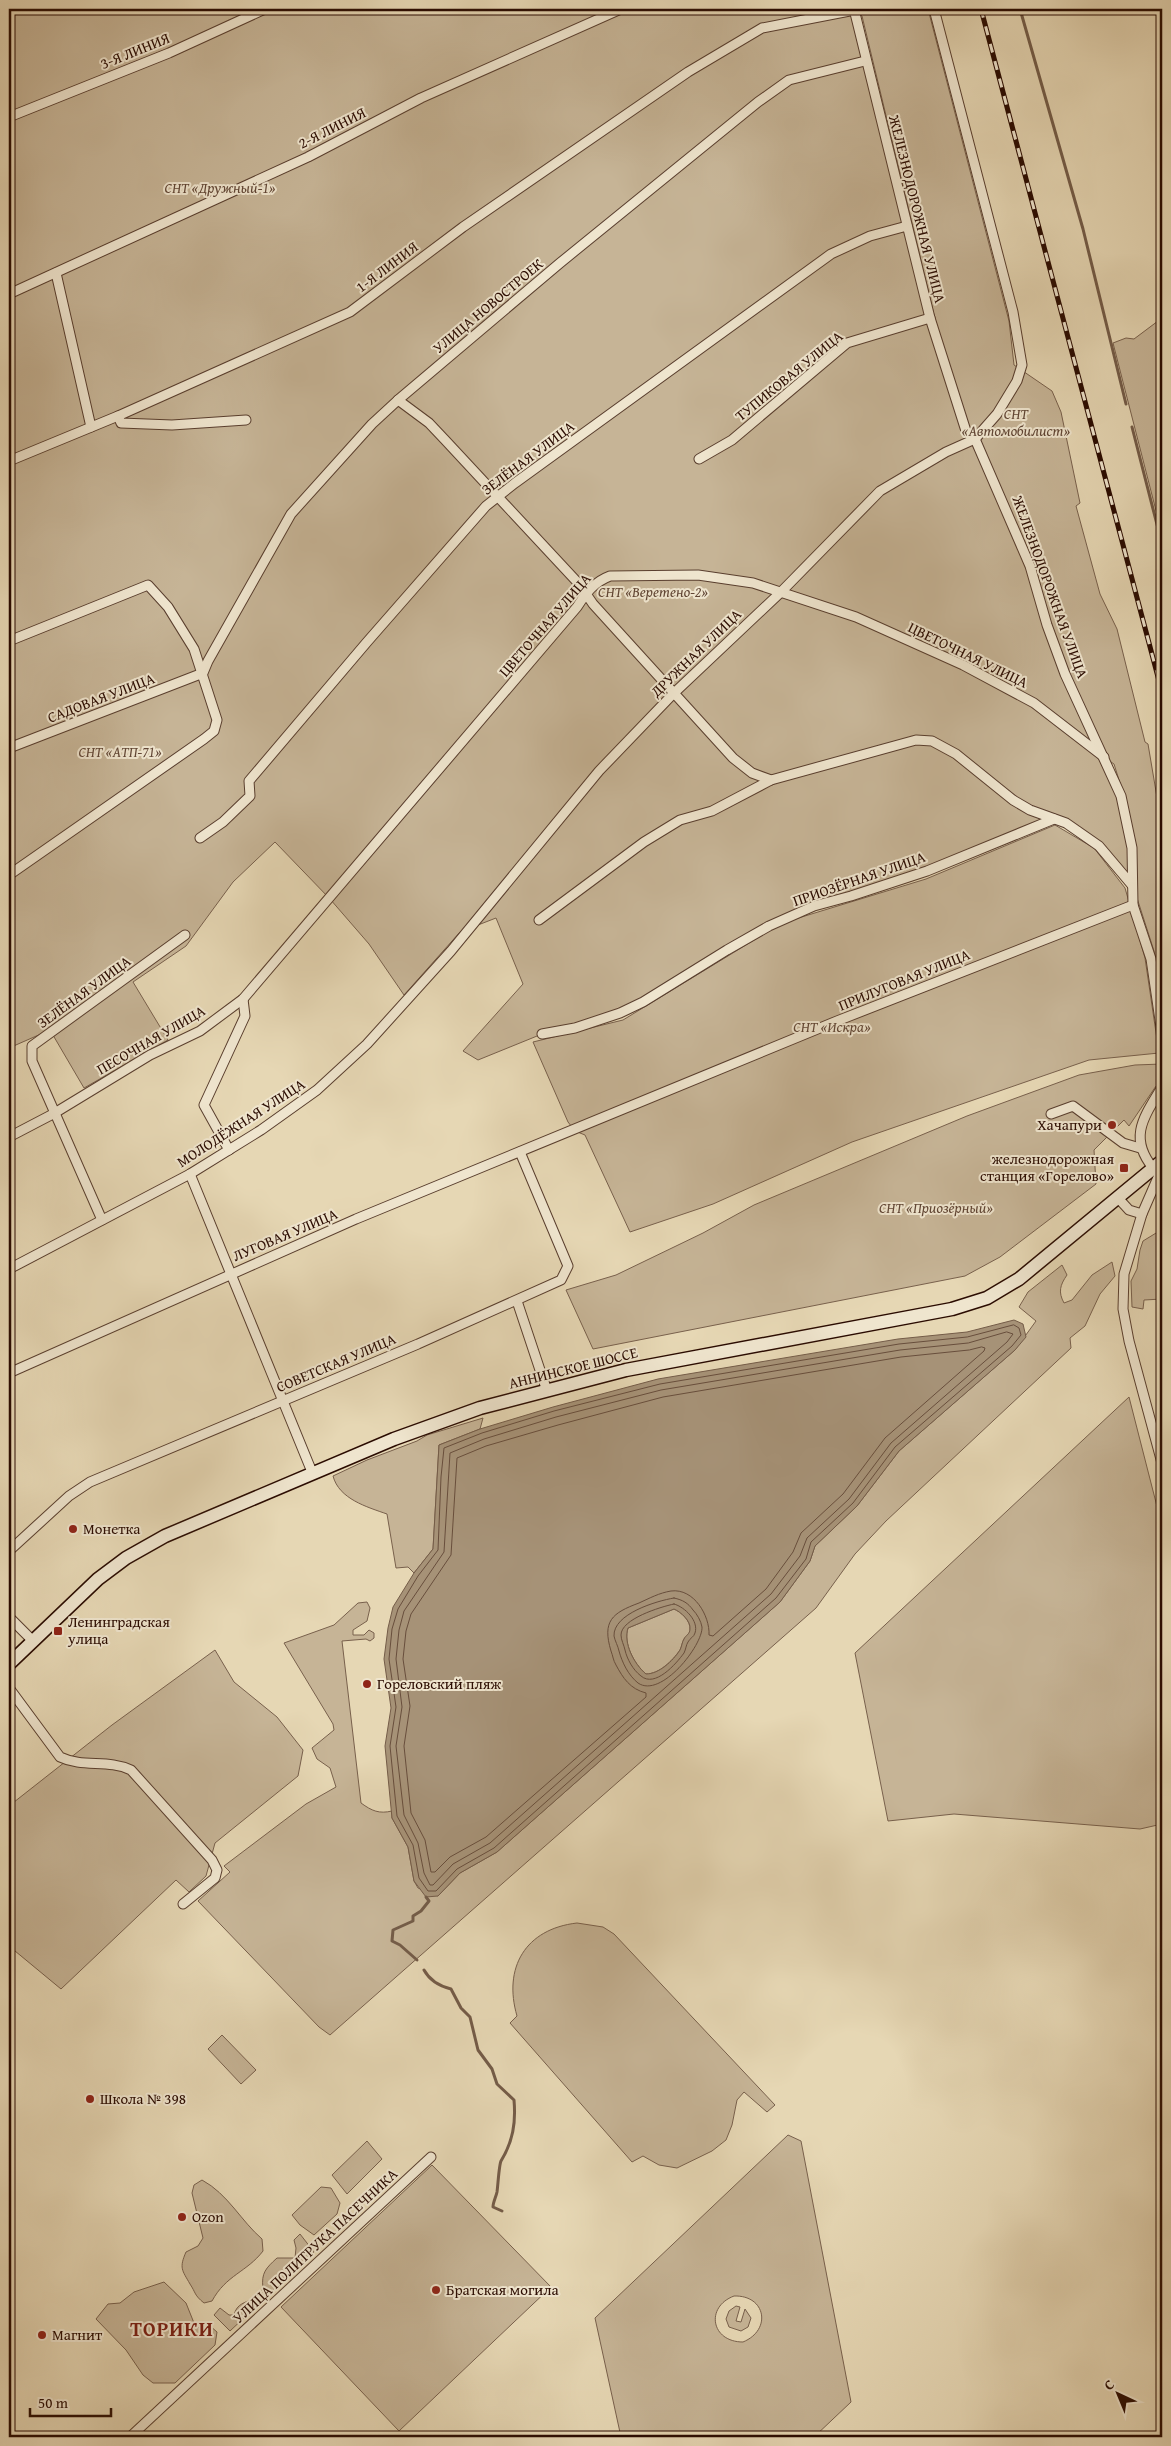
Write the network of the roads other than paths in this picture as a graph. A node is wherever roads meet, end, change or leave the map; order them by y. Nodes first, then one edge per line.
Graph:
1 (265, 9) edge
2 (621, 9) edge
3 (934, 9) edge
4 (856, 10) edge
5 (865, 61) junction
6 (11, 116) edge
7 (907, 226) junction
8 (56, 273) junction
9 (9, 294) edge
10 (930, 318) junction
11 (398, 400) junction
12 (118, 416) junction
13 (246, 420) dead end
14 (91, 426) junction
15 (975, 439) junction
16 (699, 460) dead end
17 (9, 461) edge
18 (498, 497) junction
19 (780, 592) junction
20 (586, 594) junction
21 (9, 641) edge
22 (203, 674) junction
23 (673, 694) junction
24 (9, 748) edge
25 (1104, 757) junction
26 (771, 780) junction
27 (1054, 819) junction
28 (200, 838) dead end
29 (9, 875) edge
30 (1132, 885) junction
31 (330, 899) joint
32 (1133, 905) junction
33 (539, 920) dead end
34 (470, 926) joint
35 (185, 935) dead end
36 (242, 999) junction
37 (542, 1034) dead end
38 (1162, 1034) edge
39 (1162, 1087) edge
40 (53, 1114) junction
41 (1051, 1114) dead end
42 (575, 1130) joint
43 (9, 1137) edge
44 (1140, 1148) junction
45 (228, 1150) junction
46 (520, 1152) junction
47 (1157, 1165) edge
48 (190, 1174) junction
49 (1118, 1198) junction
50 (1142, 1214) junction
51 (102, 1220) junction
52 (9, 1269) edge
53 (231, 1274) junction
54 (517, 1301) junction
55 (9, 1373) edge
56 (547, 1391) junction
57 (282, 1401) junction
58 (1162, 1463) edge
59 (312, 1472) junction
60 (9, 1551) edge
61 (9, 1617) edge
62 (32, 1640) junction
63 (9, 1664) edge
64 (9, 1688) edge
65 (183, 1904) dead end
66 (431, 2156) dead end
67 (130, 2437) edge

1 - 6 street, 3-Я ЛИНИЯ
2 - 8 street, 2-Я ЛИНИЯ
3 - 15 street
4 - 5 street, ЖЕЛЕЗНОДОРОЖНАЯ УЛИЦА
4 - 12 street, 1-Я ЛИНИЯ
5 - 7 street, ЖЕЛЕЗНОДОРОЖНАЯ УЛИЦА
5 - 11 street, УЛИЦА НОВОСТРОЕК
7 - 10 street, ЖЕЛЕЗНОДОРОЖНАЯ УЛИЦА
7 - 18 street, ЗЕЛЁНАЯ УЛИЦА
8 - 9 street
8 - 14 street
10 - 15 street, ЖЕЛЕЗНОДОРОЖНАЯ УЛИЦА
10 - 16 street, ТУПИКОВАЯ УЛИЦА
11 - 18 street
11 - 22 street, УЛИЦА НОВОСТРОЕК
12 - 13 street
12 - 14 street, 1-Я ЛИНИЯ
14 - 17 street
15 - 19 street, ДРУЖНАЯ УЛИЦА
15 - 25 street, ЖЕЛЕЗНОДОРОЖНАЯ УЛИЦА
18 - 20 street
18 - 28 street, ЗЕЛЁНАЯ УЛИЦА
19 - 20 street, ЦВЕТОЧНАЯ УЛИЦА
19 - 23 street, ДРУЖНАЯ УЛИЦА
19 - 25 street, ЦВЕТОЧНАЯ УЛИЦА
20 - 23 street
20 - 31 street, ЦВЕТОЧНАЯ УЛИЦА
21 - 22 street
22 - 24 street, САДОВАЯ УЛИЦА
22 - 29 street
23 - 26 street
23 - 34 street, ДРУЖНАЯ УЛИЦА
25 - 30 street, ЖЕЛЕЗНОДОРОЖНАЯ УЛИЦА
26 - 27 street
26 - 33 street
27 - 30 street
27 - 37 street, ПРИОЗЁРНАЯ УЛИЦА
30 - 32 street, ЖЕЛЕЗНОДОРОЖНАЯ УЛИЦА
31 - 36 street, ПЕСОЧНАЯ УЛИЦА
32 - 38 street, ЖЕЛЕЗНОДОРОЖНАЯ УЛИЦА
32 - 42 street, ПРИЛУГОВАЯ УЛИЦА
34 - 45 street, МОЛОДЁЖНАЯ УЛИЦА
35 - 40 street, ЗЕЛЁНАЯ УЛИЦА
36 - 40 street, ПЕСОЧНАЯ УЛИЦА
36 - 45 street
39 - 44 street
40 - 43 street, ПЕСОЧНАЯ УЛИЦА
40 - 51 street
41 - 44 street
42 - 46 street, ЛУГОВАЯ УЛИЦА
44 - 47 street
45 - 48 street, МОЛОДЁЖНАЯ УЛИЦА
46 - 53 street, ЛУГОВАЯ УЛИЦА
46 - 54 street, СОВЕТСКАЯ УЛИЦА
47 - 49 main road, АННИНСКОЕ ШОССЕ
47 - 50 street
48 - 51 street, МОЛОДЁЖНАЯ УЛИЦА
48 - 53 street
49 - 50 street
49 - 56 main road, АННИНСКОЕ ШОССЕ
50 - 58 street
51 - 52 street, МОЛОДЁЖНАЯ УЛИЦА
53 - 55 street, ЛУГОВАЯ УЛИЦА
53 - 57 street
54 - 56 street
54 - 57 street, СОВЕТСКАЯ УЛИЦА
56 - 59 main road, АННИНСКОЕ ШОССЕ
57 - 59 street
57 - 60 street, СОВЕТСКАЯ УЛИЦА
59 - 62 main road, АННИНСКОЕ ШОССЕ
61 - 62 street
62 - 63 main road, АННИНСКОЕ ШОССЕ
64 - 65 street
66 - 67 street, УЛИЦА ПОЛИТРУКА ПАСЕЧНИКА

